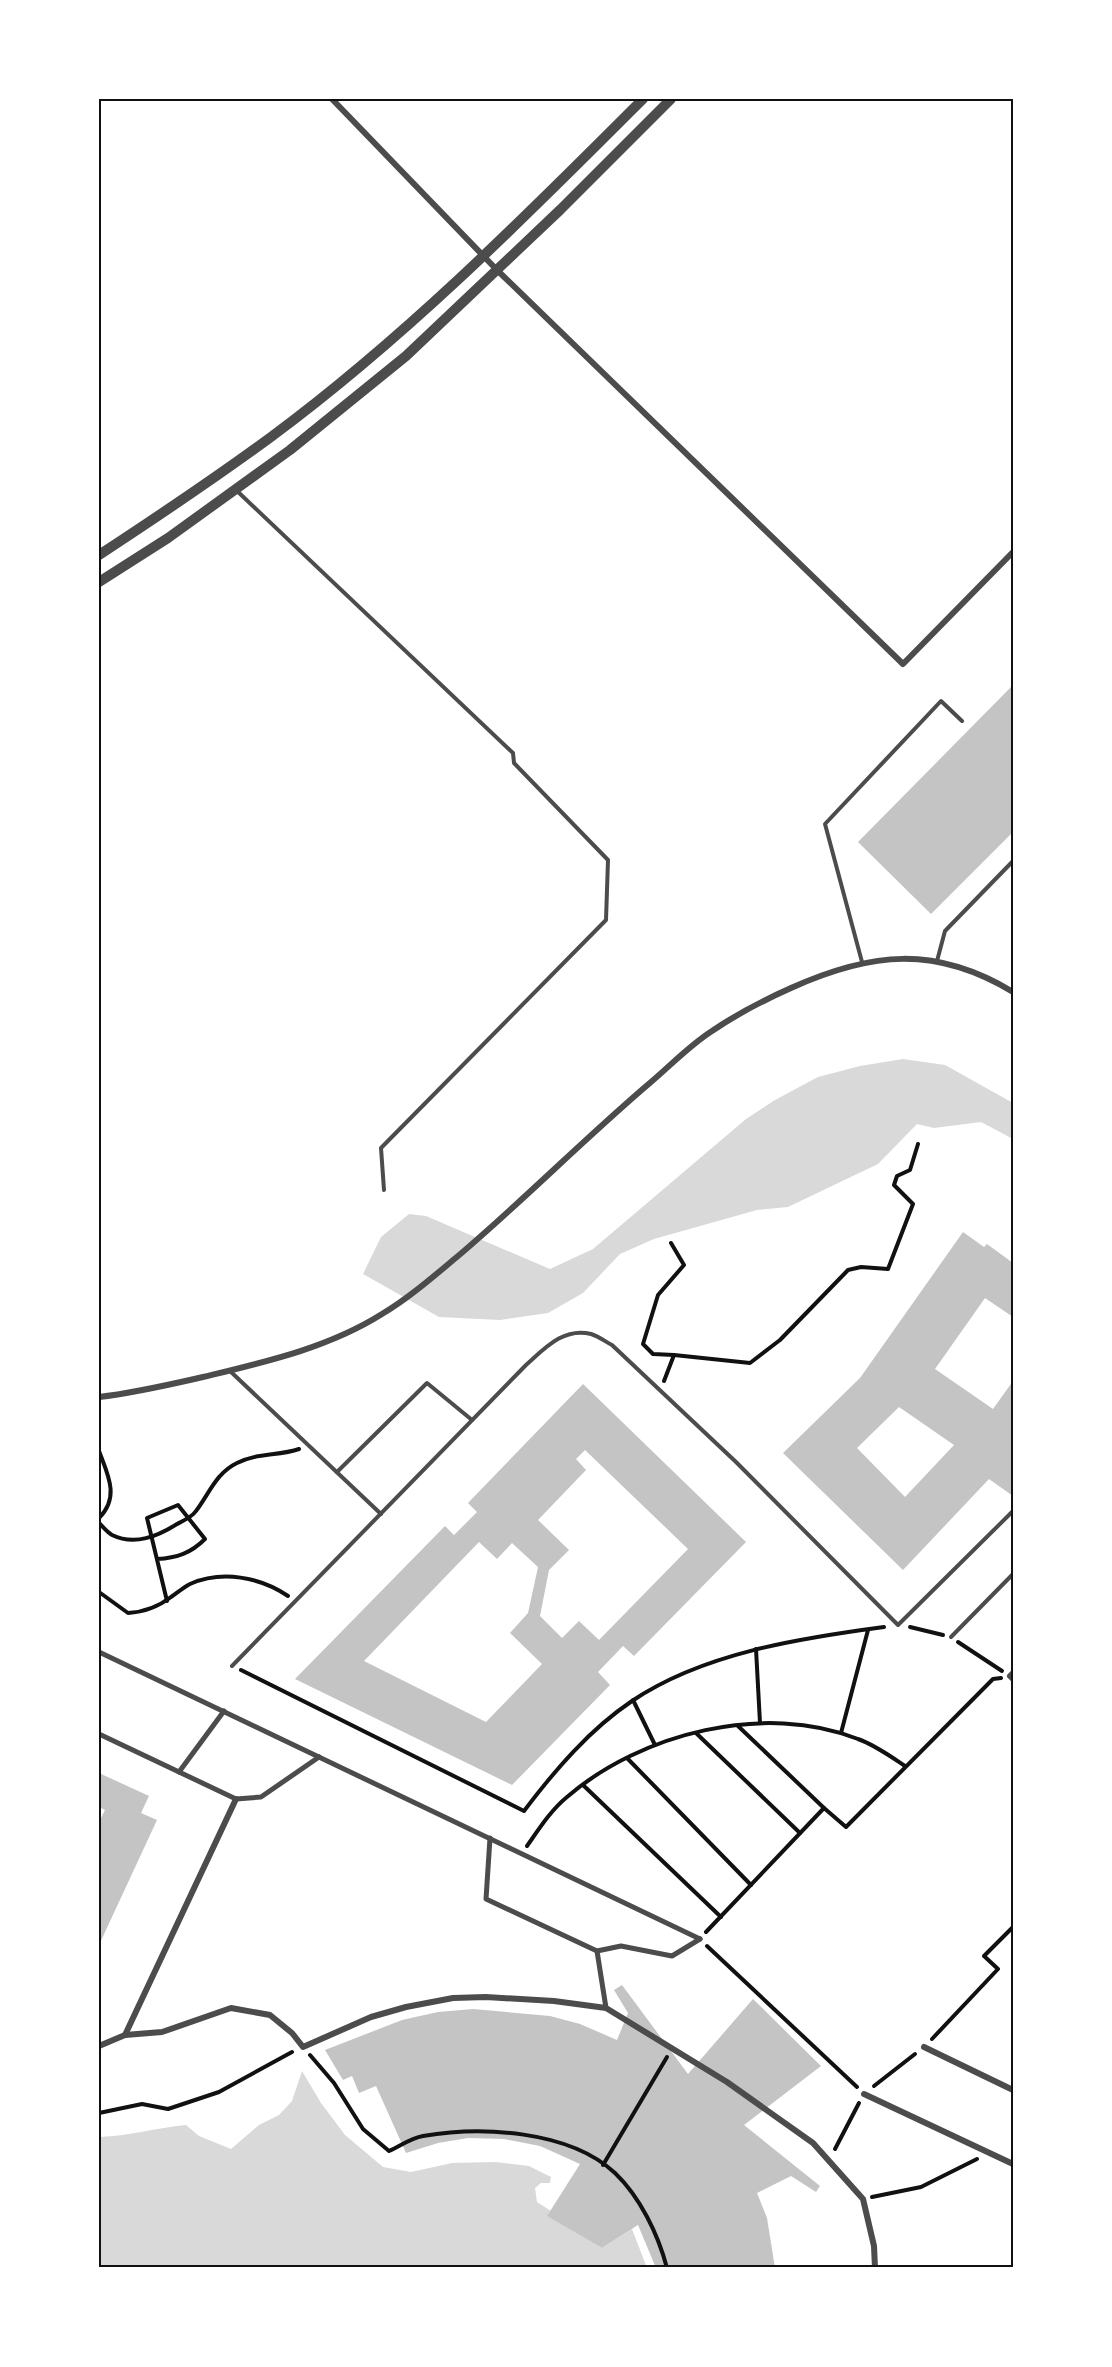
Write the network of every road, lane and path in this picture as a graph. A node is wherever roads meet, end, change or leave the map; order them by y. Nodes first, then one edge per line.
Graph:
1 (332, 99) edge
2 (643, 99) edge
3 (671, 99) edge
4 (484, 255) junction
5 (497, 270) junction
6 (236, 489) junction
7 (1013, 552) edge
8 (99, 555) edge
9 (99, 582) edge
10 (962, 721) dead end
11 (1013, 861) edge
12 (936, 961) junction
13 (862, 962) junction
14 (1013, 992) edge
15 (918, 1144) dead end
16 (384, 1190) dead end
17 (671, 1243) dead end
18 (674, 1355) junction
19 (230, 1371) junction
20 (660, 1390) junction
21 (99, 1397) edge
22 (472, 1420) junction
23 (305, 1442) junction
24 (99, 1451) edge
25 (337, 1473) junction
26 (1013, 1511) edge
27 (381, 1514) junction
28 (189, 1517) junction
29 (99, 1518) edge
30 (99, 1523) edge
31 (151, 1536) junction
32 (157, 1560) junction
33 (1013, 1574) edge
34 (99, 1592) edge
35 (167, 1600) junction
36 (295, 1601) junction
37 (898, 1625) junction
38 (868, 1629) junction
39 (951, 1637) junction
40 (756, 1649) junction
41 (99, 1652) edge
42 (232, 1666) joint
43 (1012, 1676) edge
44 (633, 1700) junction
45 (224, 1712) junction
46 (760, 1723) junction
47 (737, 1725) junction
48 (695, 1733) junction
49 (841, 1733) junction
50 (99, 1734) edge
51 (655, 1745) junction
52 (319, 1757) junction
53 (627, 1758) junction
54 (905, 1766) junction
55 (179, 1772) junction
56 (582, 1785) junction
57 (236, 1799) junction
58 (824, 1808) junction
59 (800, 1833) junction
60 (490, 1838) junction
61 (522, 1854) junction
62 (751, 1884) junction
63 (721, 1917) junction
64 (1013, 1927) edge
65 (700, 1939) junction
66 (597, 1951) junction
67 (606, 2008) junction
68 (125, 2035) junction
69 (99, 2046) edge
70 (303, 2047) junction
71 (924, 2047) junction
72 (672, 2048) junction
73 (1013, 2090) edge
74 (864, 2094) junction
75 (99, 2114) edge
76 (989, 2152) junction
77 (829, 2160) junction
78 (1013, 2164) edge
79 (603, 2165) junction
80 (863, 2199) junction
81 (667, 2268) edge
82 (875, 2268) edge

1 - 4 street
2 - 4 street
3 - 5 street
4 - 5 street
4 - 8 street
5 - 6 street
5 - 7 street
6 - 9 street
6 - 16 lane
10 - 13 lane
11 - 12 lane
12 - 13 street
12 - 14 street
13 - 19 street
15 - 18 path
17 - 18 path
18 - 20 path
19 - 21 street
19 - 23 lane
20 - 22 lane
20 - 37 lane
22 - 25 lane
22 - 27 lane
23 - 25 lane
23 - 28 path
24 - 29 path
25 - 27 lane
26 - 37 lane
27 - 36 lane
28 - 31 path
28 - 31 path
28 - 32 path
30 - 31 path
31 - 32 path
32 - 35 path
33 - 39 lane
34 - 35 path
35 - 36 path
36 - 42 lane
37 - 38 path
37 - 39 path
38 - 40 path
38 - 49 path
39 - 43 path
40 - 44 path
40 - 46 path
41 - 45 street
42 - 44 path
43 - 54 path
44 - 51 path
45 - 52 street
45 - 55 street
46 - 47 path
46 - 49 path
47 - 48 path
47 - 58 path
48 - 51 path
48 - 59 path
49 - 54 path
50 - 55 street
51 - 53 path
52 - 57 street
52 - 60 street
53 - 56 path
53 - 62 path
54 - 58 path
55 - 57 street
56 - 61 path
56 - 63 path
57 - 68 street
58 - 59 path
59 - 62 path
60 - 61 street
60 - 66 street
61 - 65 street
62 - 63 path
63 - 65 path
64 - 71 path
65 - 66 street
65 - 74 path
66 - 67 street
67 - 70 street
67 - 72 street
68 - 69 street
68 - 70 street
70 - 75 path
70 - 79 path
71 - 73 street
71 - 74 path
72 - 77 street
72 - 79 path
74 - 76 street
74 - 77 path
76 - 78 street
76 - 80 path
77 - 80 street
79 - 81 path
80 - 82 street

